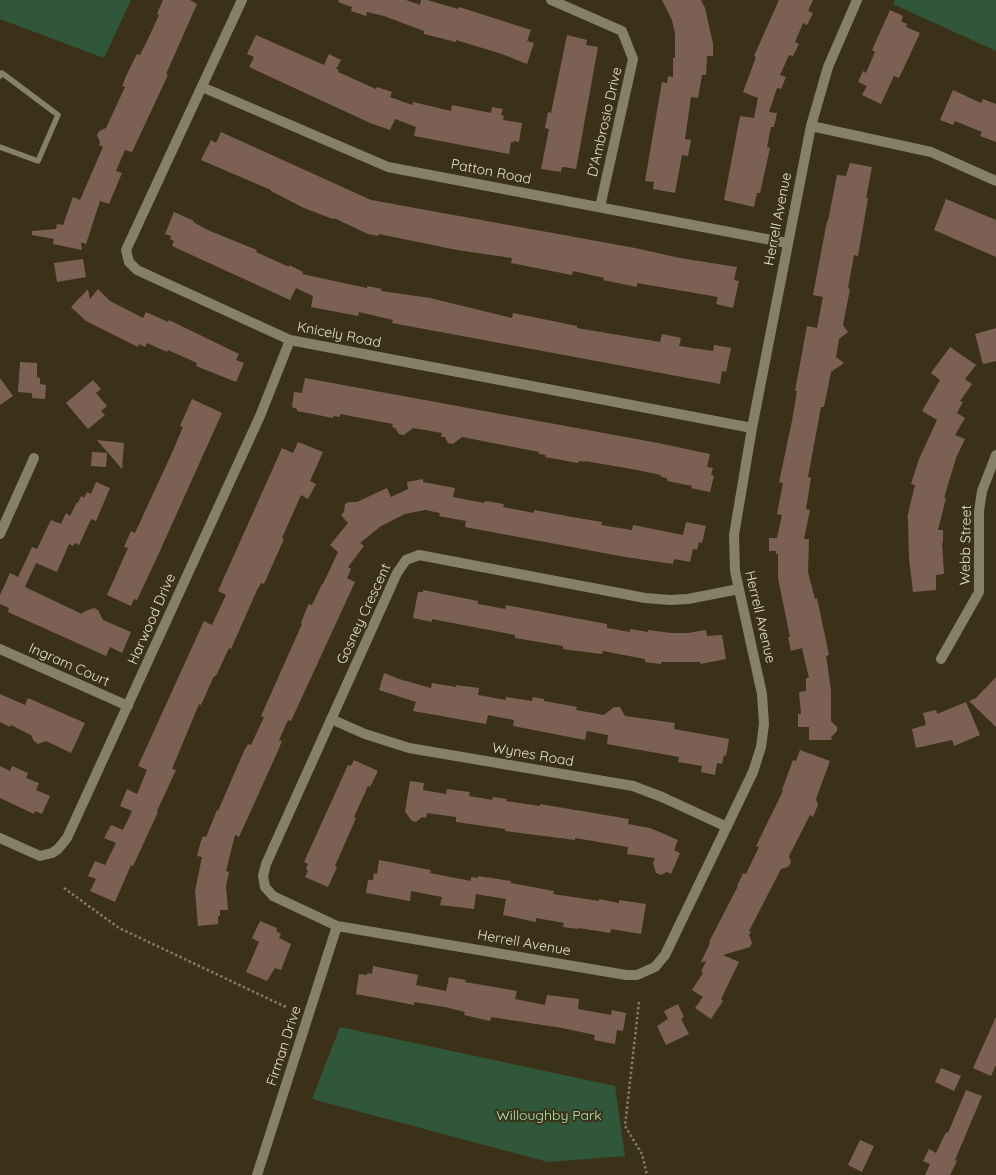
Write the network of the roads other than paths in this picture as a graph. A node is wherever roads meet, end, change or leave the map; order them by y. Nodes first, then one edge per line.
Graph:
1 (242, 0) edge
2 (551, 0) edge
3 (857, 0) edge
4 (0, 76) edge
5 (202, 87) junction
6 (810, 126) junction
7 (0, 147) edge
8 (996, 181) edge
9 (600, 207) junction
10 (787, 243) junction
11 (290, 340) junction
12 (752, 428) junction
13 (996, 456) edge
14 (34, 458) dead end
15 (0, 534) edge
16 (739, 589) junction
17 (0, 649) edge
18 (941, 659) dead end
19 (128, 706) junction
20 (331, 719) junction
21 (727, 827) junction
22 (0, 838) edge
23 (337, 926) junction
24 (257, 1175) edge

1 - 5 street, Knicely Road
2 - 9 street, D'Ambrosio Drive
3 - 6 street, Herrell Avenue
4 - 7 lane
5 - 9 street, Patton Road
5 - 11 street, Knicely Road
6 - 8 street
6 - 10 street, Herrell Avenue
9 - 10 street, Patton Road
10 - 12 street, Herrell Avenue
11 - 12 street, Knicely Road
11 - 19 street, Harwood Drive
12 - 16 street, Herrell Avenue
13 - 18 street, Webb Street
14 - 15 street
16 - 20 street, Gosney Crescent
16 - 21 street, Herrell Avenue
17 - 19 street, Ingram Court
19 - 22 street, Harwood Drive
20 - 21 street, Wynes Road
20 - 23 street, Gosney Crescent
21 - 23 street, Herrell Avenue
23 - 24 street, Firman Drive

